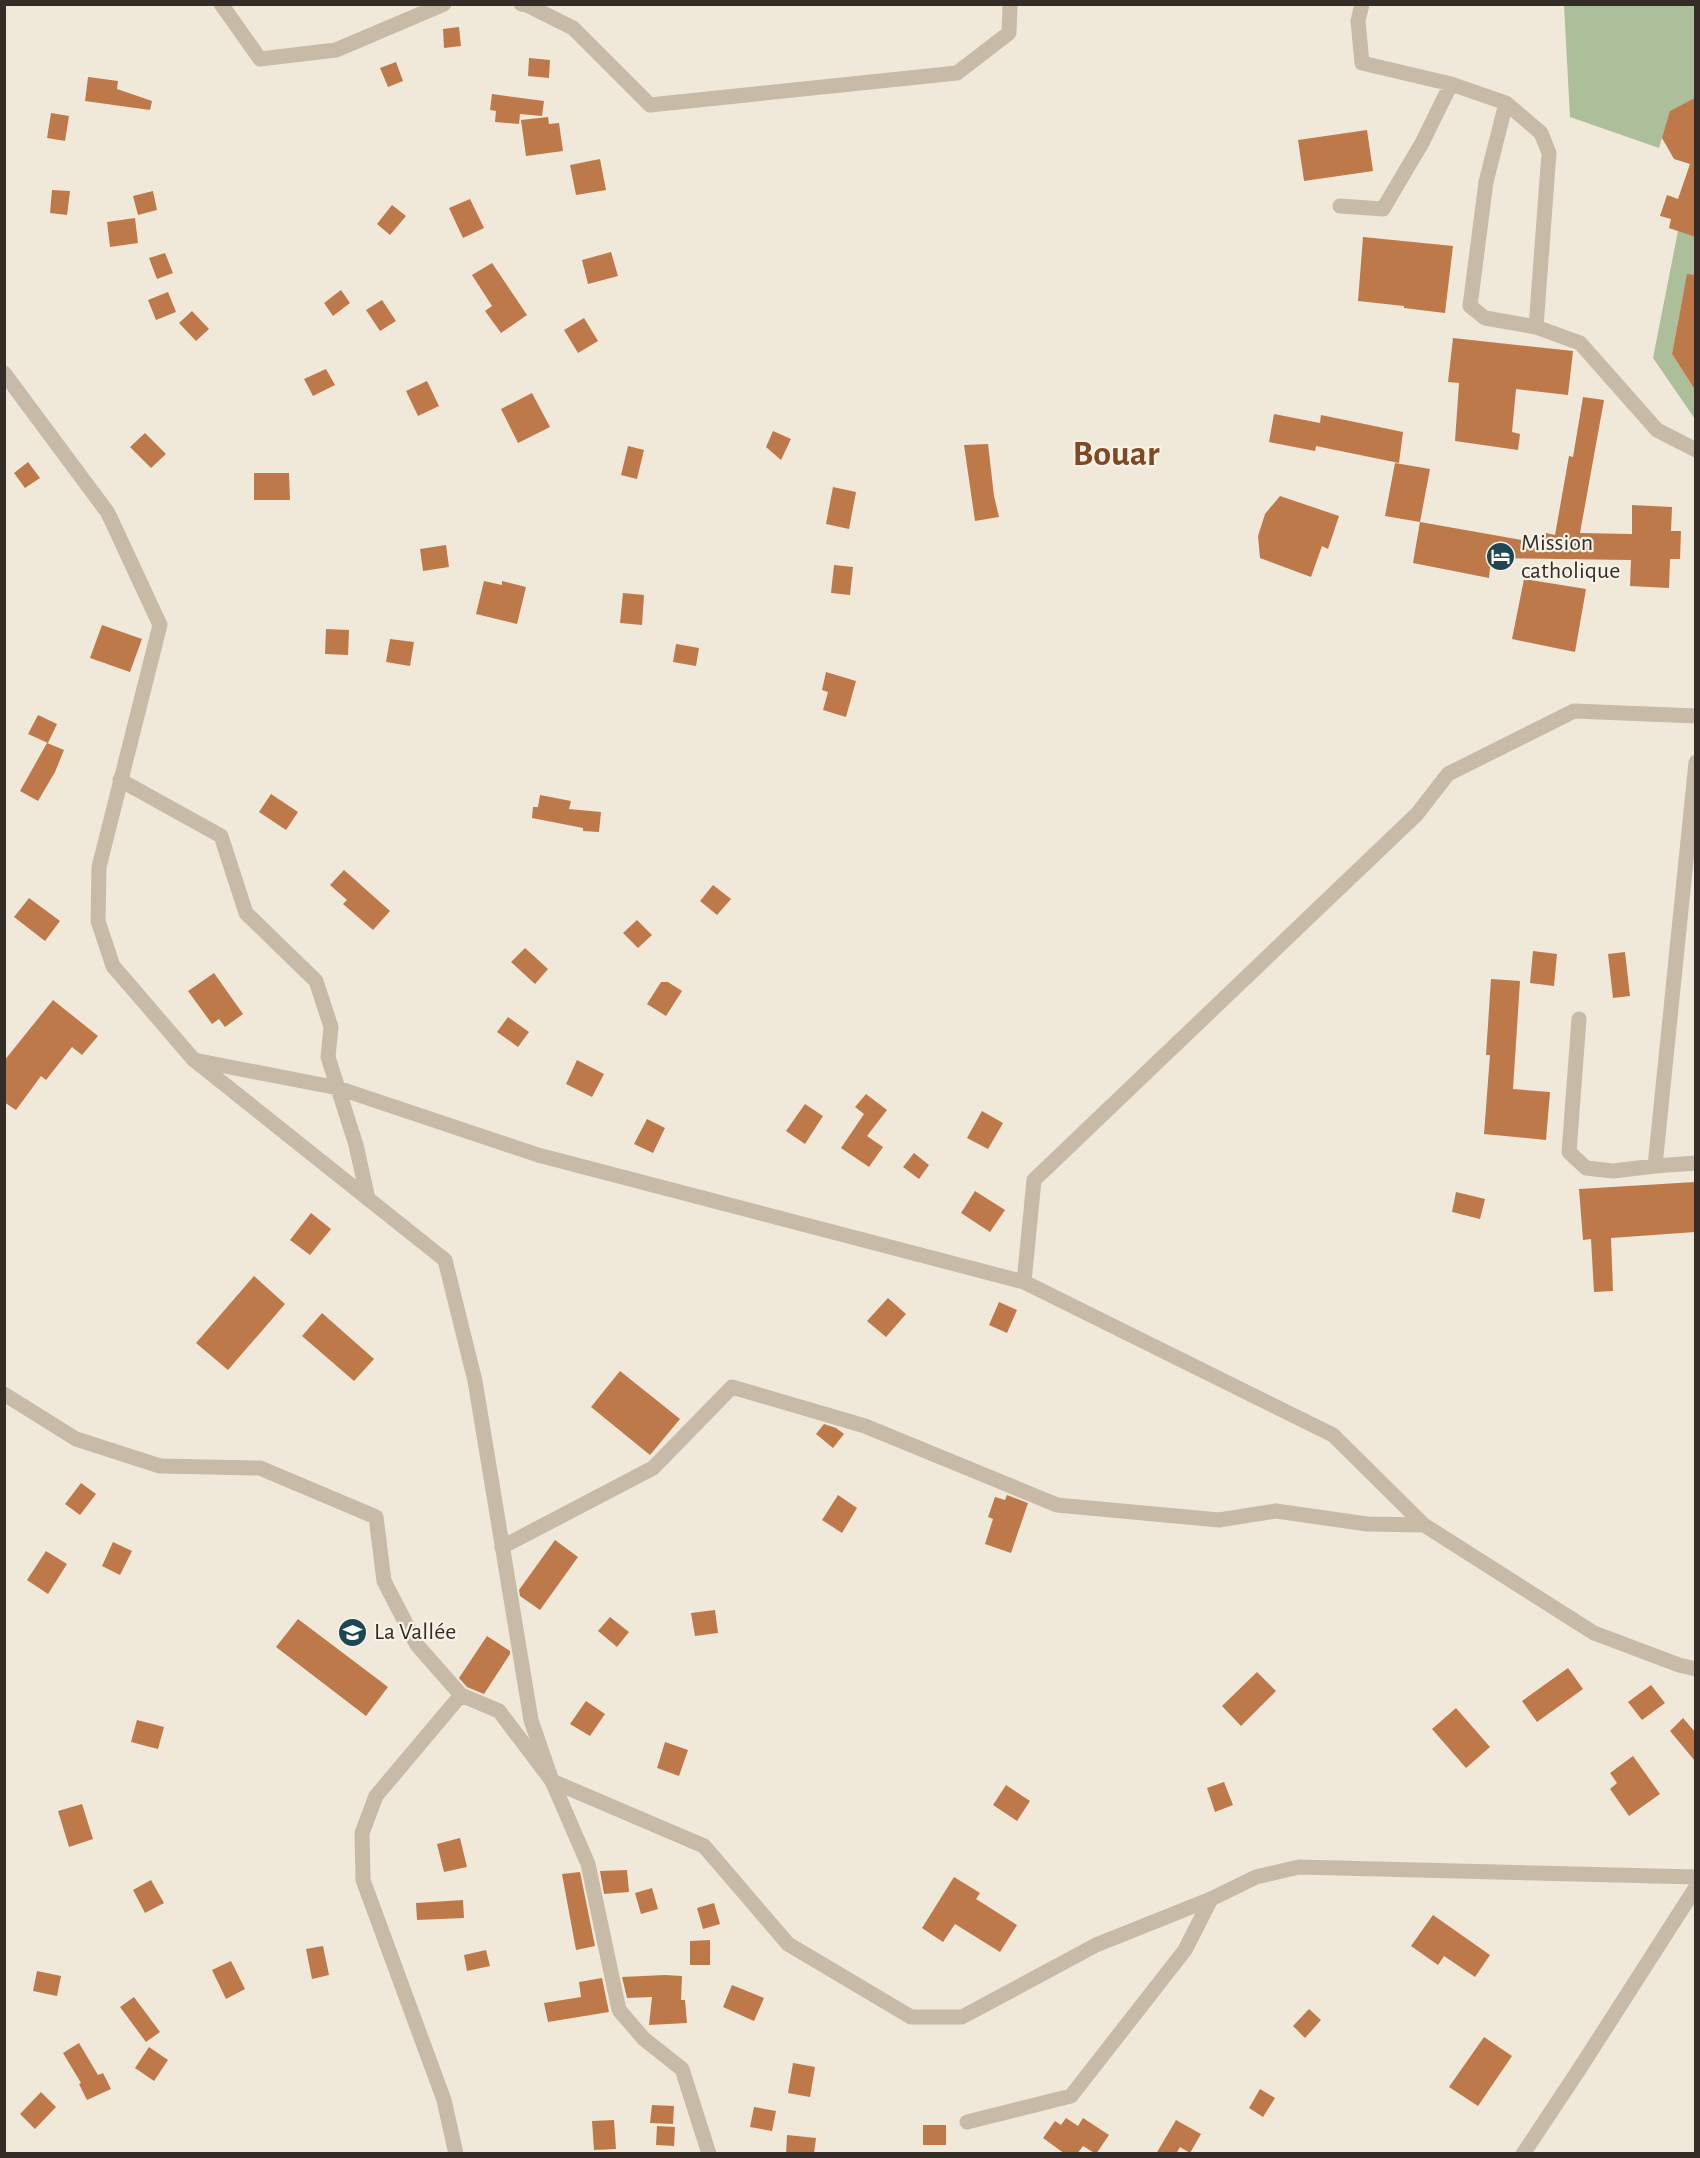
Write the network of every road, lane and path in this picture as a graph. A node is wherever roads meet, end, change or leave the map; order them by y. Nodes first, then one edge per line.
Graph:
1 (221, 4) edge
2 (444, 4) edge
3 (521, 4) edge
4 (1010, 4) edge
5 (1362, 4) edge
6 (1451, 84) junction
7 (1506, 103) junction
8 (1340, 206) dead end
9 (1536, 327) junction
10 (4, 373) edge
11 (1695, 450) edge
12 (1695, 717) edge
13 (1695, 762) edge
14 (120, 780) junction
15 (1579, 1019) dead end
16 (194, 1060) junction
17 (338, 1088) junction
18 (1695, 1163) edge
19 (1655, 1166) junction
20 (368, 1199) junction
21 (1024, 1282) junction
22 (4, 1394) edge
23 (1424, 1525) junction
24 (502, 1547) junction
25 (1695, 1669) edge
26 (461, 1695) junction
27 (552, 1781) junction
28 (1695, 1877) edge
29 (1695, 1887) edge
30 (1211, 1899) junction
31 (967, 2122) dead end
32 (456, 2154) edge
33 (709, 2154) edge
34 (1523, 2154) edge

1 - 2 street
3 - 4 street
5 - 6 street
6 - 7 street
6 - 8 street
7 - 9 street
7 - 9 street
9 - 11 street
10 - 14 street
12 - 21 street
13 - 19 street
14 - 16 street
14 - 17 street
15 - 19 street
16 - 17 street
16 - 20 street
17 - 20 street
17 - 21 street
18 - 19 street
20 - 24 street
21 - 23 street
22 - 26 street
23 - 24 street
23 - 25 street
24 - 27 street
26 - 27 street
26 - 32 street
27 - 30 street
27 - 33 street
28 - 30 street
29 - 34 street
30 - 31 street

